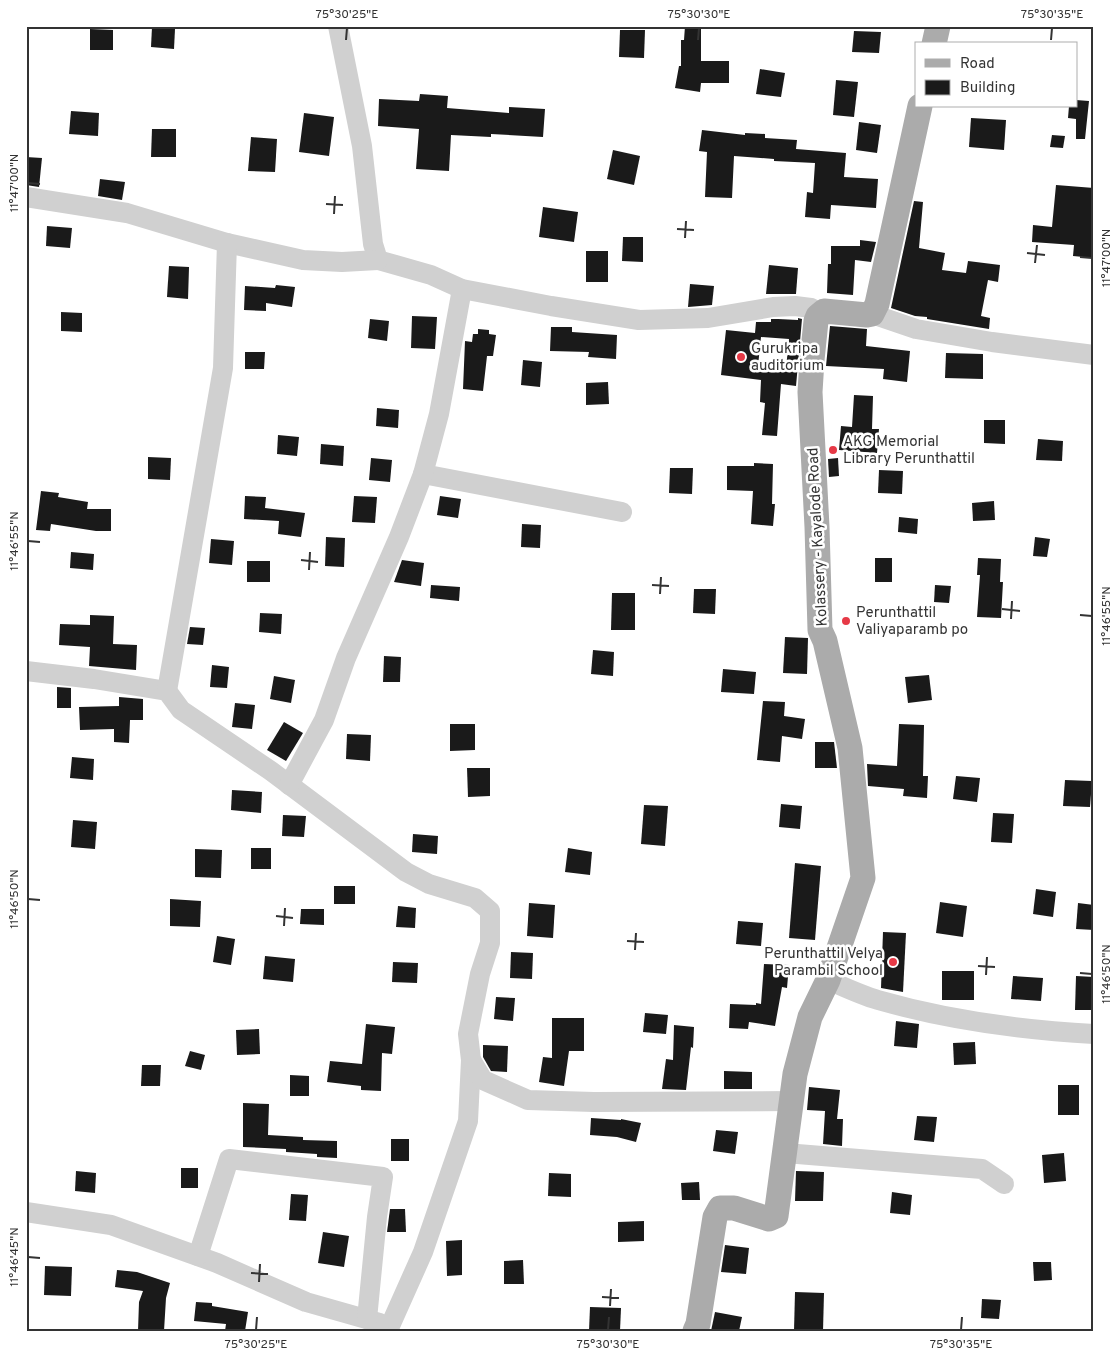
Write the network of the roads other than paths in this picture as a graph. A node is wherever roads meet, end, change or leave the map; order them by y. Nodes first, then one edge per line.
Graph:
1 (338, 26) edge
2 (938, 26) edge
3 (934, 42) edge
4 (920, 108) edge
5 (26, 197) edge
6 (227, 242) junction
7 (378, 260) junction
8 (462, 289) junction
9 (821, 313) junction
10 (872, 314) junction
11 (1094, 355) edge
12 (423, 474) junction
13 (622, 512) dead end
14 (26, 672) edge
15 (168, 691) junction
16 (289, 785) junction
17 (828, 980) junction
18 (1094, 1034) edge
19 (471, 1060) junction
20 (792, 1101) junction
21 (785, 1153) junction
22 (1004, 1184) dead end
23 (26, 1212) edge
24 (198, 1256) junction
25 (367, 1319) junction
26 (393, 1329) edge
27 (695, 1331) edge

1 - 7 street
2 - 3 main road
4 - 10 main road
5 - 6 street
6 - 7 street
6 - 15 street
7 - 8 street
8 - 9 street
8 - 12 street
9 - 10 main road
9 - 17 main road, Kolassery - Kayalode Road
10 - 11 street
12 - 13 street
12 - 16 street
14 - 15 street
15 - 16 street
16 - 19 street
17 - 18 street
17 - 20 main road, Kolassery - Kayalode Road
19 - 20 street
19 - 26 street
20 - 21 main road, Kolassery - Kayalode Road
21 - 22 street
21 - 27 main road, Kolassery - Kayalode Road
23 - 24 street
24 - 25 street
24 - 25 street
25 - 26 street

